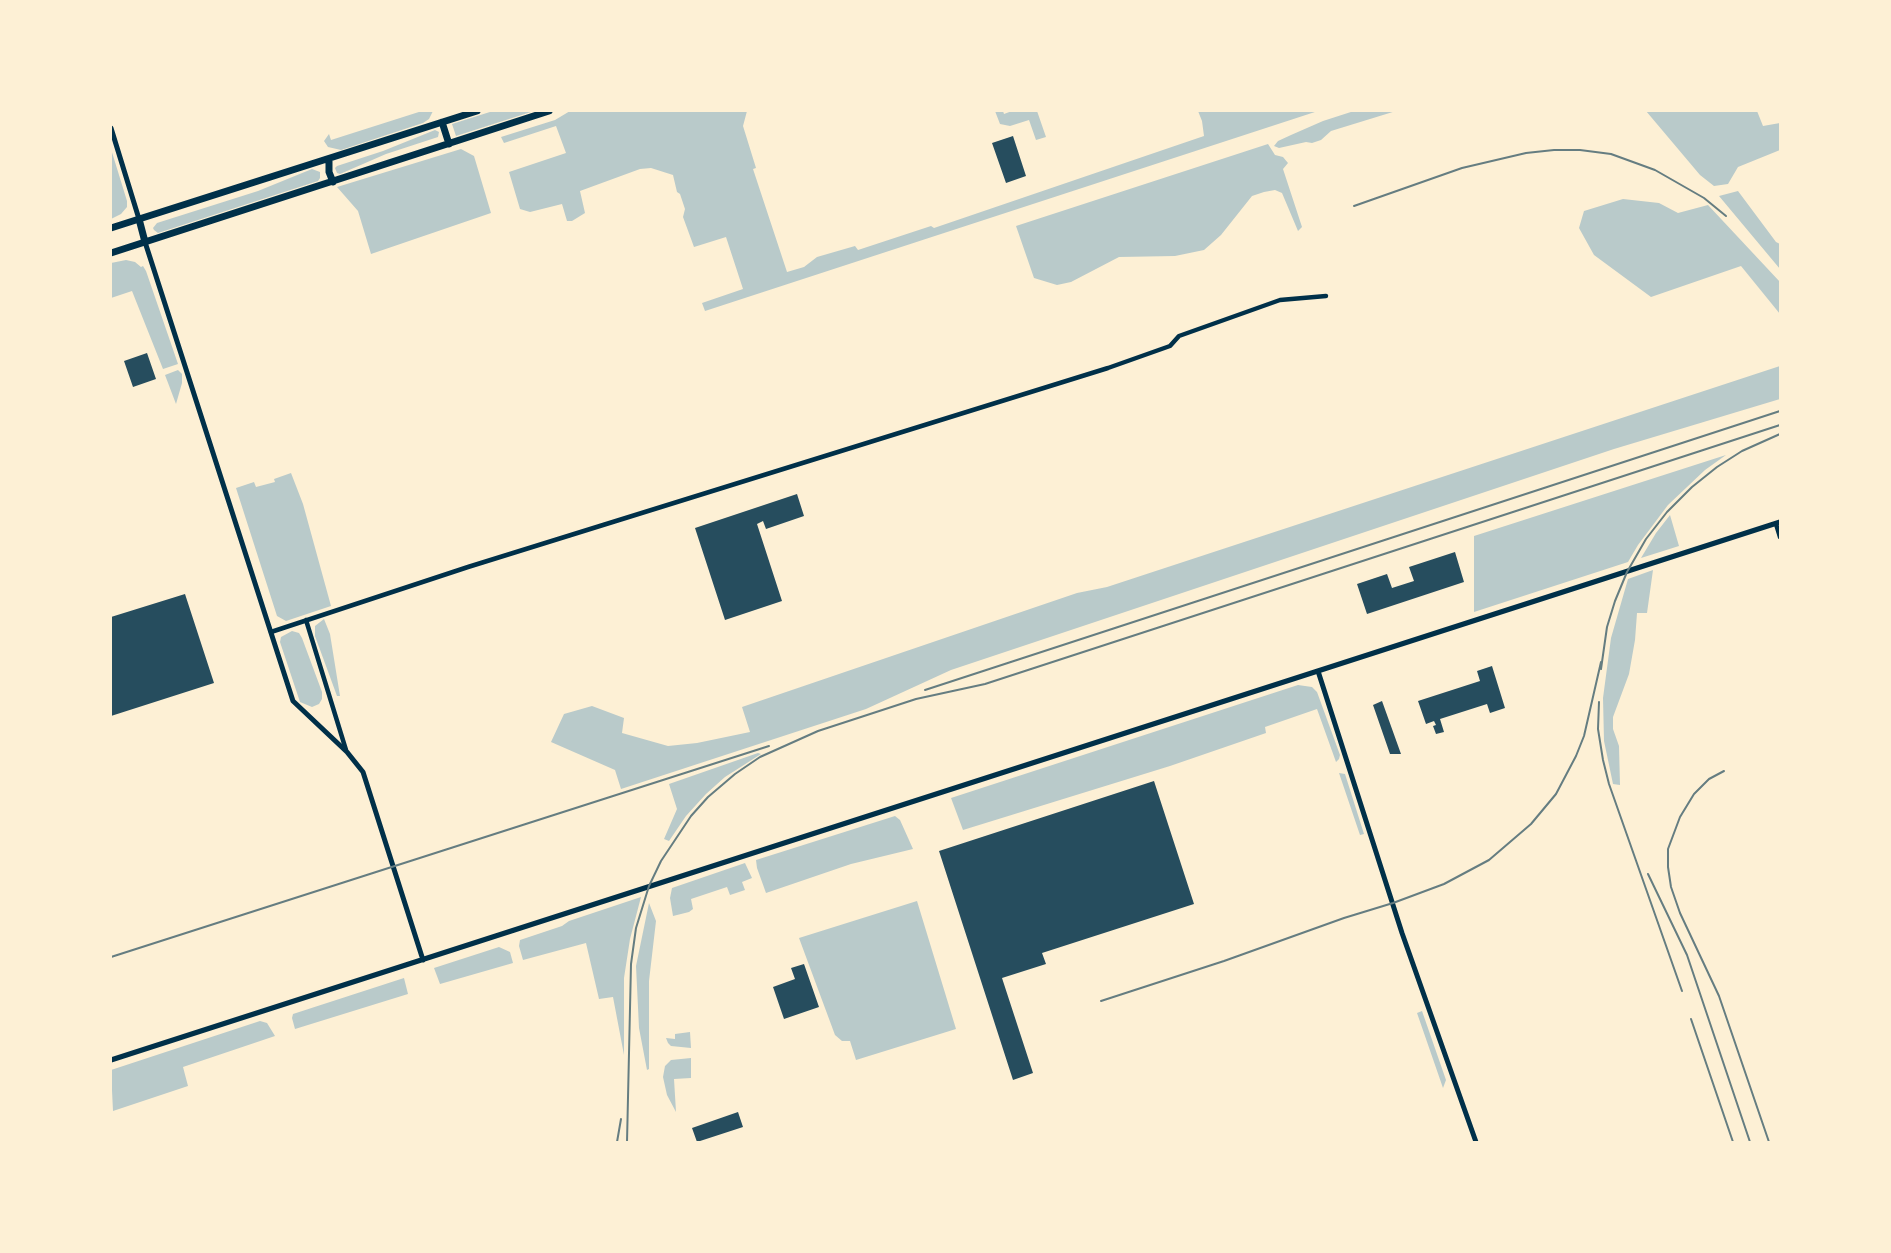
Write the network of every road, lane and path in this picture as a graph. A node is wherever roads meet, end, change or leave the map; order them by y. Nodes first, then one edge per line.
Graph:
1 (477, 111) edge
2 (549, 111) edge
3 (442, 122) junction
4 (111, 128) edge
5 (449, 144) junction
6 (329, 159) junction
7 (333, 182) junction
8 (139, 219) junction
9 (111, 228) edge
10 (145, 242) junction
11 (111, 253) edge
12 (1326, 296) dead end
13 (1778, 523) edge
14 (1780, 537) edge
15 (306, 620) junction
16 (271, 632) junction
17 (1318, 671) junction
18 (347, 753) junction
19 (423, 960) junction
20 (111, 1060) edge
21 (1476, 1142) edge

1 - 3 main road
2 - 5 main road
3 - 5 main road
3 - 6 main road
4 - 8 street
5 - 7 main road
6 - 7 main road
6 - 8 main road
7 - 10 main road
8 - 9 main road
8 - 10 main road
10 - 11 main road
10 - 16 street
12 - 15 street
13 - 14 street
13 - 17 street
15 - 16 street
15 - 18 street
16 - 18 street
17 - 19 street
17 - 21 street
18 - 19 street
19 - 20 street

